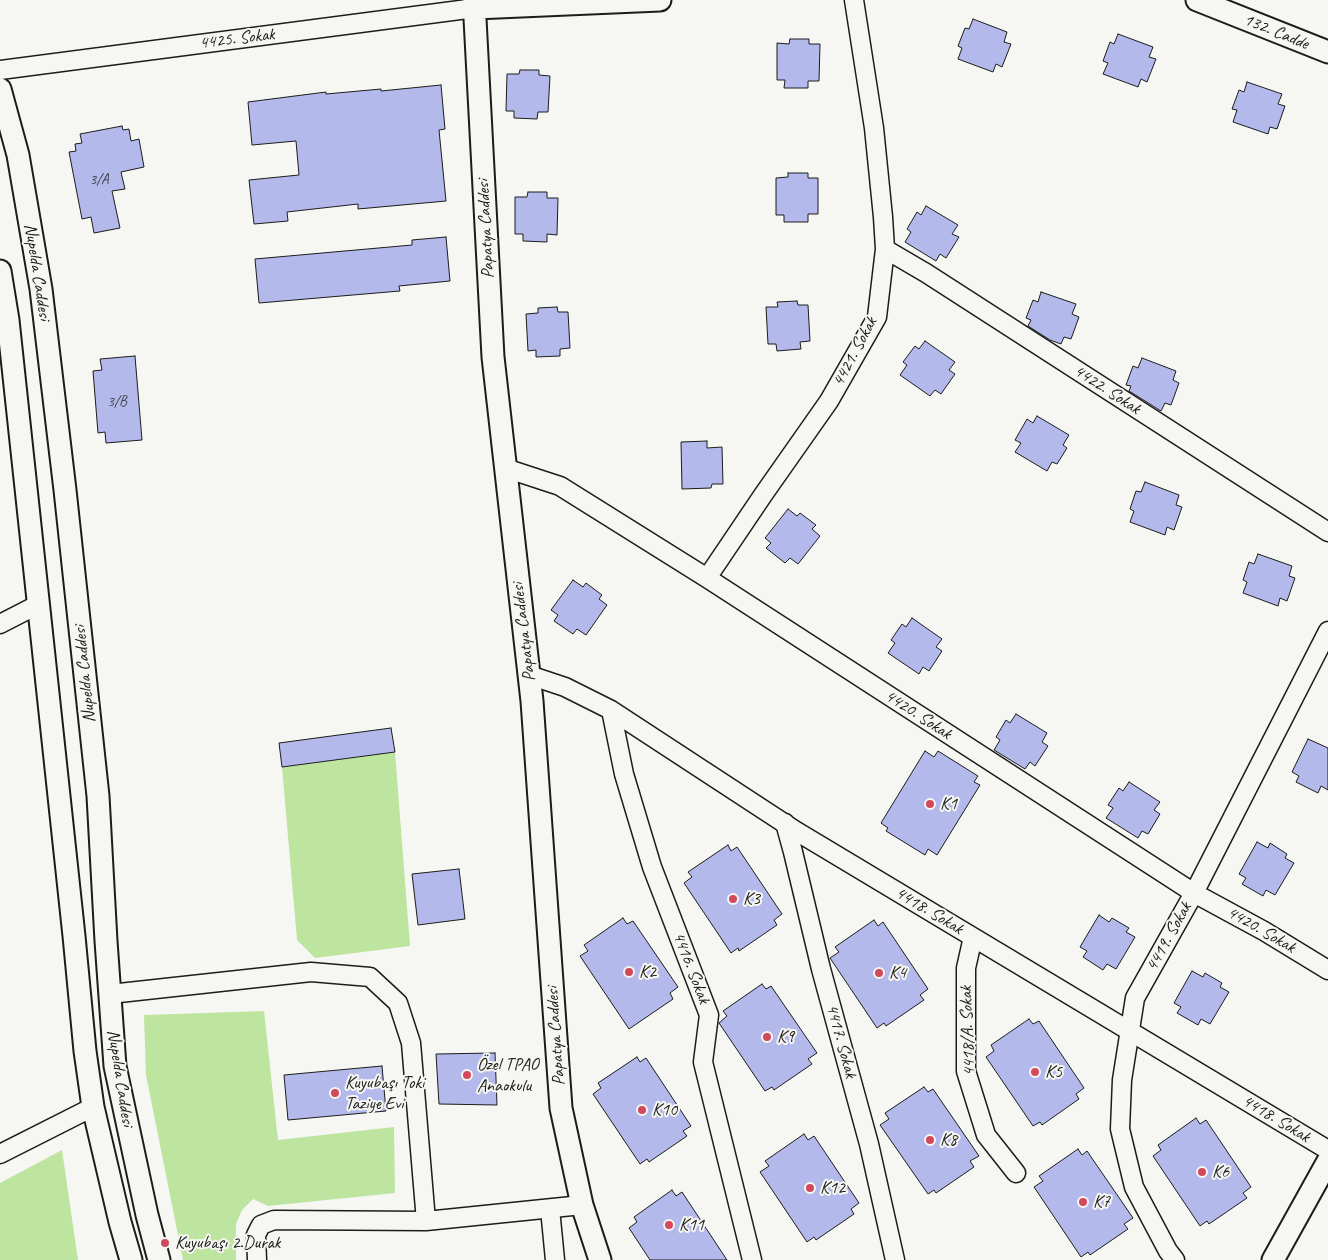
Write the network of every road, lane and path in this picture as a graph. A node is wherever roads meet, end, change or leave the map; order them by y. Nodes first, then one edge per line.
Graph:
1 (660, 0) edge
2 (854, 0) edge
3 (1197, 0) edge
4 (475, 4) edge
5 (1328, 52) edge
6 (0, 70) edge
7 (0, 90) edge
8 (885, 249) junction
9 (0, 271) edge
10 (505, 468) junction
11 (1328, 532) edge
12 (707, 578) junction
13 (39, 604) junction
14 (0, 624) edge
15 (1328, 631) edge
16 (528, 675) junction
17 (611, 710) junction
18 (785, 823) junction
19 (1194, 892) junction
20 (973, 937) junction
21 (1328, 970) edge
22 (110, 994) junction
23 (1130, 1032) junction
24 (93, 1107) junction
25 (1328, 1150) edge
26 (0, 1154) edge
27 (1328, 1161) edge
28 (1016, 1173) dead end
29 (582, 1205) junction
30 (550, 1208) junction
31 (426, 1221) junction
32 (130, 1260) edge
33 (160, 1260) edge
34 (257, 1260) edge
35 (555, 1260) edge
36 (600, 1260) edge
37 (752, 1260) edge
38 (895, 1260) edge
39 (1175, 1260) edge
40 (1273, 1260) edge

1 - 4 street
2 - 8 street, 4421. Sokak
3 - 5 street, 132. Cadde
4 - 6 street, 4425. Sokak
4 - 10 street, Papatya Caddesi
7 - 22 street, Nupelda Caddesi
8 - 11 street, 4422. Sokak
8 - 12 street, 4421. Sokak
9 - 13 street, Nupelda Caddesi
10 - 12 street, 4420. Sokak
10 - 16 street, Papatya Caddesi
12 - 19 street, 4420. Sokak
13 - 14 street
13 - 24 street, Nupelda Caddesi
15 - 19 street, 4419. Sokak
16 - 17 street, 4418. Sokak
16 - 29 street, Papatya Caddesi
17 - 18 street, 4418. Sokak
17 - 37 street, 4416. Sokak
18 - 20 street, 4418. Sokak
18 - 38 street, 4417. Sokak
19 - 21 street, 4420. Sokak
19 - 23 street, 4419. Sokak
20 - 23 street, 4418. Sokak
20 - 28 street, 4418/A. Sokak
22 - 31 street
22 - 33 street, Nupelda Caddesi
23 - 25 street, 4418. Sokak
23 - 39 street, 4419. Sokak
24 - 26 street
24 - 32 street, Nupelda Caddesi
27 - 40 street
29 - 30 street
29 - 36 street, Papatya Caddesi
30 - 31 street
30 - 35 street
31 - 34 street

